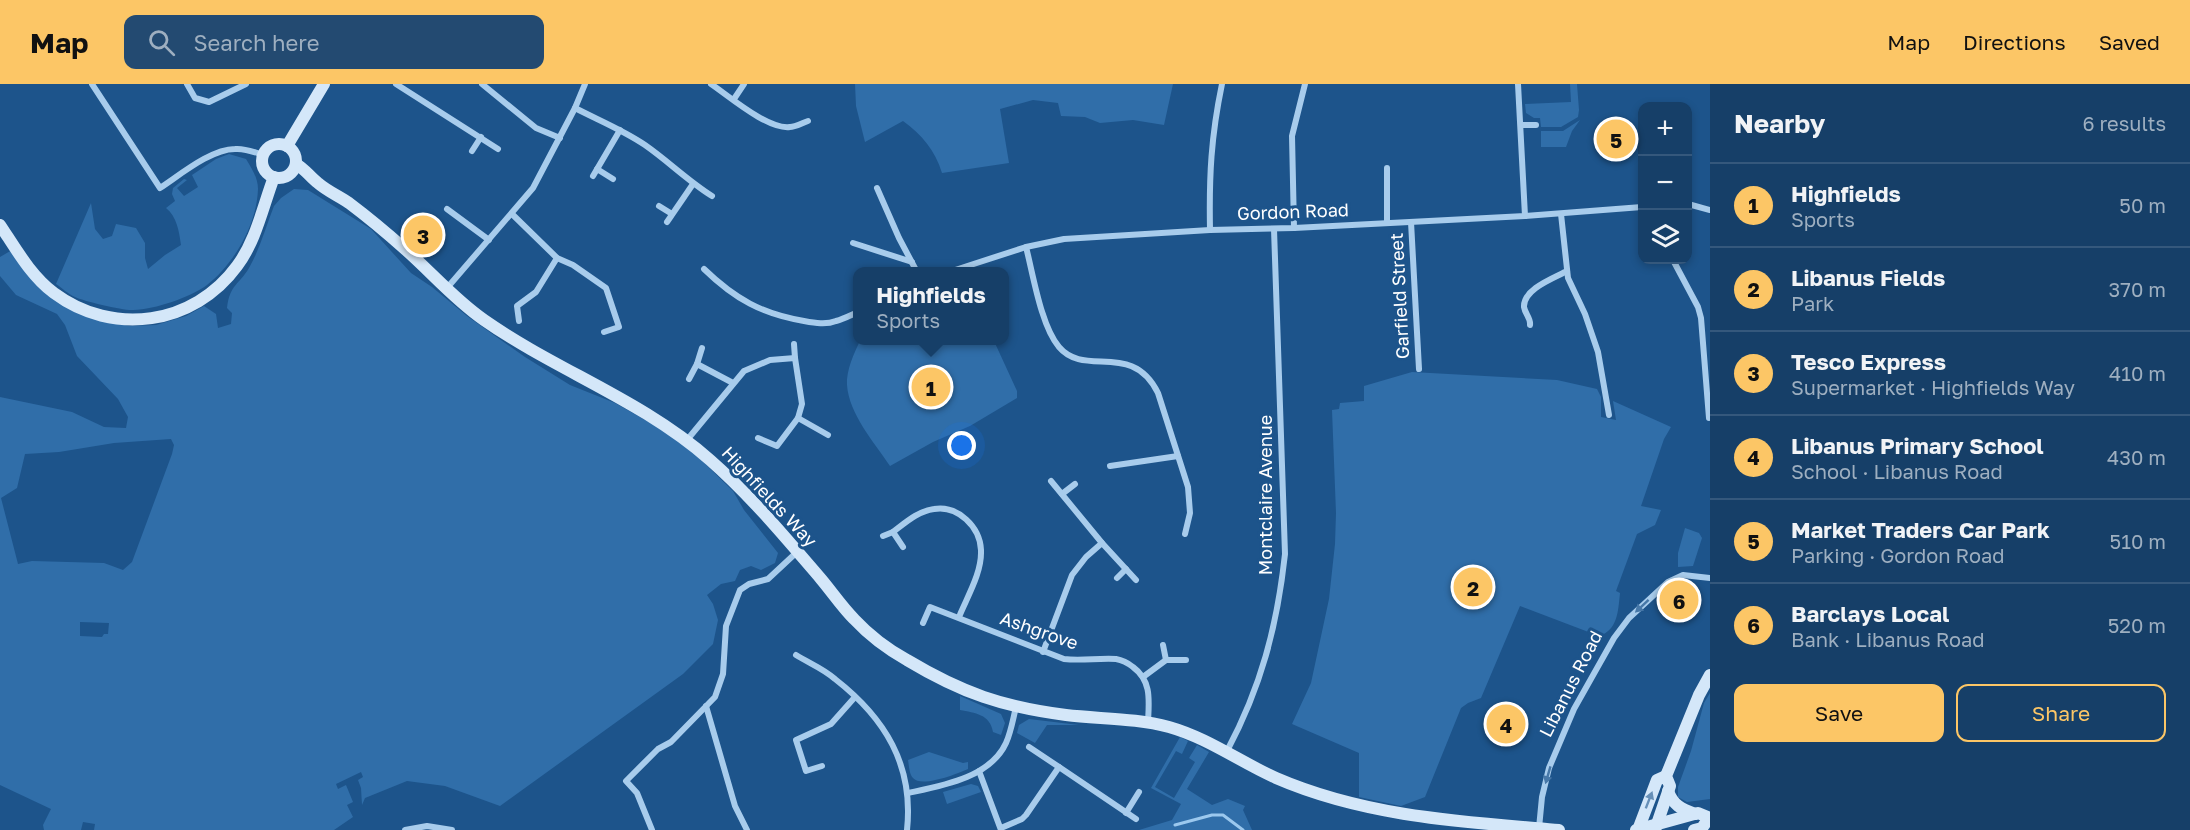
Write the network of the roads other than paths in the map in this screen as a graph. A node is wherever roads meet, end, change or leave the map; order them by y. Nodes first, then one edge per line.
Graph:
1 (92, 84) edge
2 (187, 84) edge
3 (246, 84) edge
4 (324, 84) edge
5 (396, 84) edge
6 (482, 84) edge
7 (585, 84) edge
8 (711, 84) edge
9 (744, 84) edge
10 (1222, 84) edge
11 (1305, 84) edge
12 (1518, 84) edge
13 (734, 99) junction
14 (575, 108) junction
15 (808, 121) dead end
16 (1536, 124) dead end
17 (1521, 125) junction
18 (620, 130) junction
19 (481, 136) junction
20 (560, 138) junction
21 (288, 146) junction
22 (498, 148) dead end
23 (472, 151) dead end
24 (263, 155) junction
25 (296, 164) junction
26 (1387, 168) dead end
27 (597, 169) junction
28 (287, 176) junction
29 (593, 176) dead end
30 (274, 177) junction
31 (613, 179) dead end
32 (317, 183) junction
33 (693, 184) junction
34 (877, 188) dead end
35 (712, 196) dead end
36 (1692, 205) edge
37 (659, 206) dead end
38 (1638, 207) edge
39 (447, 209) dead end
40 (1710, 210) edge
41 (512, 214) junction
42 (672, 214) junction
43 (1561, 214) junction
44 (1525, 216) junction
45 (667, 222) dead end
46 (1411, 222) junction
47 (1387, 223) junction
48 (0, 225) edge
49 (1294, 228) junction
50 (1274, 229) junction
51 (1210, 230) junction
52 (489, 240) junction
53 (853, 243) dead end
54 (1026, 247) junction
55 (557, 258) junction
56 (912, 262) junction
57 (1675, 264) edge
58 (914, 267) edge
59 (964, 267) edge
60 (704, 269) dead end
61 (1567, 270) junction
62 (447, 288) junction
63 (853, 314) edge
64 (519, 321) dead end
65 (1530, 325) dead end
66 (604, 332) dead end
67 (794, 344) dead end
68 (702, 348) dead end
69 (795, 358) junction
70 (697, 364) junction
71 (1419, 369) dead end
72 (689, 379) dead end
73 (733, 383) junction
74 (1609, 414) dead end
75 (798, 418) junction
76 (1709, 418) edge
77 (828, 435) dead end
78 (758, 438) dead end
79 (687, 440) junction
80 (1178, 456) junction
81 (1110, 466) dead end
82 (1051, 481) dead end
83 (1075, 484) dead end
84 (1062, 494) junction
85 (893, 532) junction
86 (1185, 534) dead end
87 (883, 536) dead end
88 (1102, 543) junction
89 (903, 547) dead end
90 (797, 552) junction
91 (1126, 569) junction
92 (1117, 578) dead end
93 (1710, 578) edge
94 (1136, 580) dead end
95 (959, 617) junction
96 (923, 623) dead end
97 (1163, 645) dead end
98 (1043, 652) junction
99 (796, 655) dead end
100 (1166, 660) junction
101 (1186, 660) dead end
102 (1710, 675) edge
103 (1143, 677) junction
104 (855, 697) junction
105 (706, 706) junction
106 (1016, 707) junction
107 (1148, 723) junction
108 (1029, 747) dead end
109 (1227, 752) junction
110 (822, 766) dead end
111 (1059, 767) junction
112 (979, 771) junction
113 (1666, 776) junction
114 (1668, 791) junction
115 (1139, 792) dead end
116 (908, 793) junction
117 (1126, 813) junction
118 (1695, 814) junction
119 (1709, 818) edge
120 (1136, 819) dead end
121 (1539, 828) junction
122 (1654, 828) edge
123 (1001, 829) edge
124 (405, 830) edge
125 (452, 830) edge
126 (652, 830) edge
127 (747, 830) edge
128 (907, 830) edge
129 (1559, 830) edge
130 (1637, 830) edge
131 (1694, 830) edge

1 - 24 street
2 - 3 street
4 - 21 main road
5 - 19 street
6 - 20 street
7 - 14 street
8 - 13 street
9 - 13 street
10 - 51 street
11 - 49 street
12 - 17 street
13 - 15 street
14 - 18 street
14 - 20 street
16 - 17 street
17 - 44 street
18 - 27 street
18 - 33 street
19 - 22 street
19 - 23 street
20 - 41 street
21 - 24 main road
21 - 25 main road
24 - 30 main road
25 - 28 main road
25 - 32 main road
26 - 47 street
27 - 29 street
27 - 31 street
28 - 30 main road
28 - 32 main road
30 - 48 main road
32 - 62 main road, Highfields Way
33 - 35 street
33 - 42 street
34 - 56 street
36 - 40 street
37 - 42 street
38 - 43 street, Gordon Road
39 - 52 street
41 - 52 street
41 - 55 street
42 - 45 street
43 - 44 street, Gordon Road
43 - 61 street
44 - 46 street, Gordon Road
46 - 47 street, Gordon Road
46 - 71 street, Garfield Street
47 - 49 street, Gordon Road
49 - 50 street, Gordon Road
50 - 51 street, Gordon Road
50 - 109 street, Montclaire Avenue
51 - 54 street, Gordon Road
52 - 62 street
53 - 56 street
54 - 59 street, Gordon Road
54 - 80 street
55 - 64 street
55 - 66 street
56 - 58 street
57 - 76 street
60 - 63 street
61 - 65 street
61 - 74 street
62 - 79 main road, Highfields Way
67 - 69 street
68 - 70 street
69 - 73 street
69 - 75 street
70 - 72 street
70 - 73 street
73 - 79 street
75 - 77 street
75 - 78 street
79 - 90 main road, Highfields Way
80 - 81 street
80 - 86 street
82 - 84 street
83 - 84 street
84 - 88 street
85 - 87 street
85 - 89 street
85 - 95 street
88 - 91 street
88 - 98 street
90 - 105 street
90 - 106 main road, Highfields Way
91 - 92 street
91 - 94 street
93 -> 121 street, Libanus Road
95 - 96 street, Ashgrove
95 - 98 street, Ashgrove
97 - 100 street
98 - 103 street, Ashgrove
99 - 104 street
100 - 101 street
100 - 103 street
102 - 113 main road
103 - 107 street
104 - 110 street
104 - 116 street
105 - 126 street
105 - 127 street
106 - 107 main road, Highfields Way
106 - 112 street
107 - 109 main road, Highfields Way
108 - 111 street
109 - 121 main road, Highfields Way
111 - 117 street
111 - 123 street
112 - 116 street
112 - 123 street
113 - 114 main road
130 -> 113 main road
114 - 118 main road
114 - 122 main road
115 - 117 street
116 - 128 street
117 - 120 street
118 - 119 main road
118 - 122 main road
119 - 131 main road
121 - 129 main road
122 - 130 main road
124 - 125 street

